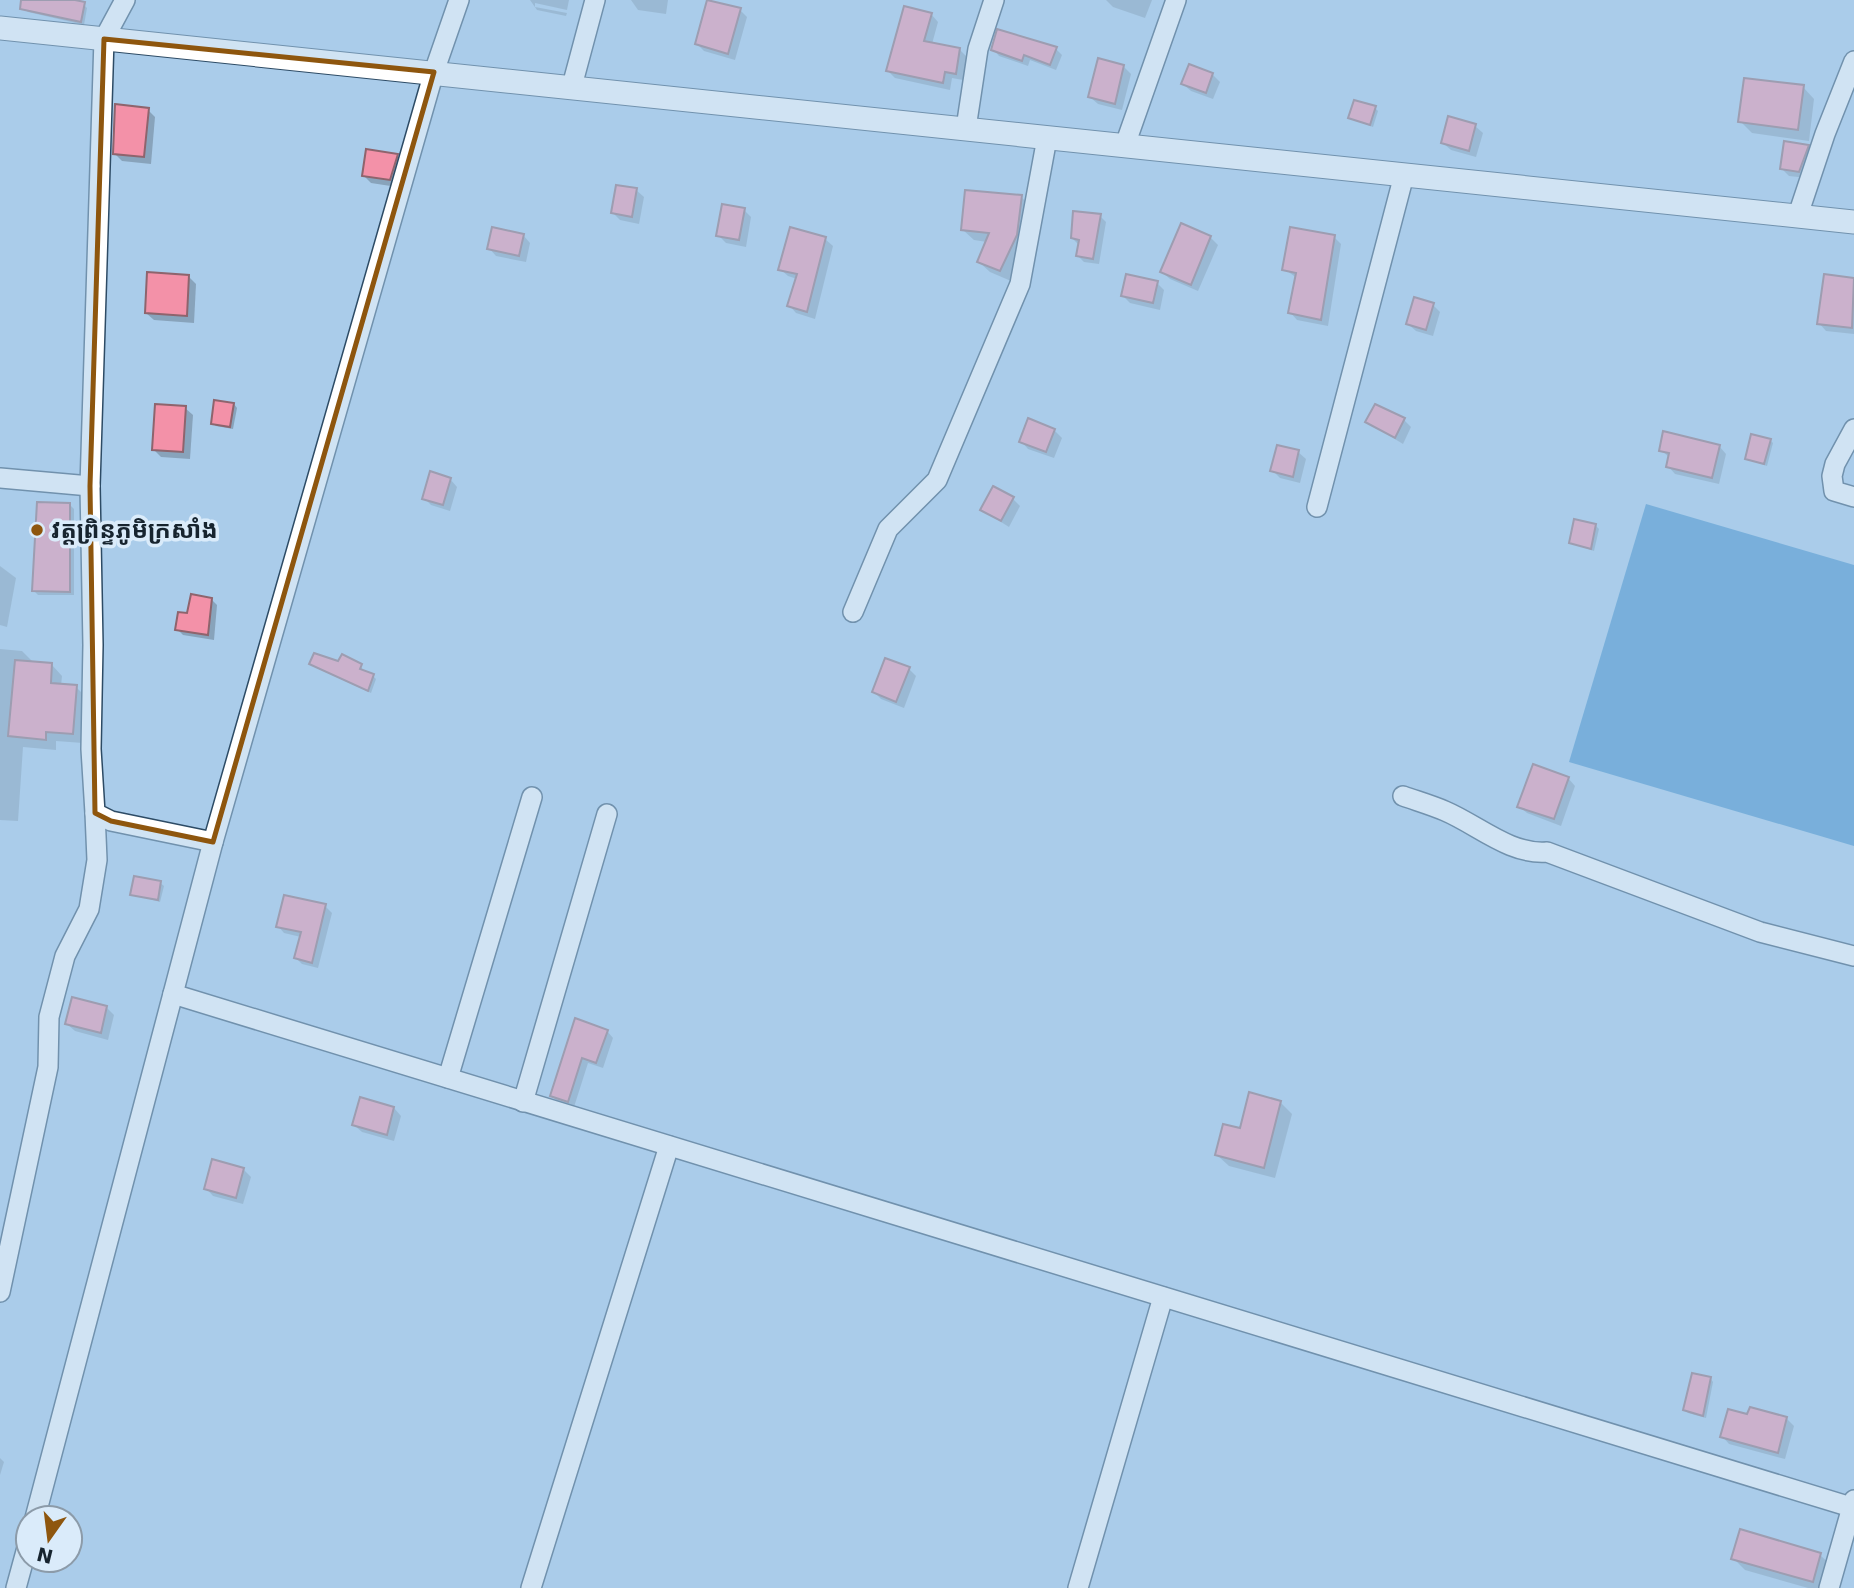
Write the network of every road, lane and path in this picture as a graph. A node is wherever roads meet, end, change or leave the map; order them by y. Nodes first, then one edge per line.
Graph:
1 (125, 0) edge
2 (459, 0) edge
3 (595, 0) edge
4 (994, 0) edge
5 (1176, 0) edge
6 (0, 28) edge
7 (104, 39) junction
8 (1854, 61) edge
9 (434, 72) junction
10 (572, 86) junction
11 (966, 128) junction
12 (1047, 138) junction
13 (1125, 145) junction
14 (1404, 175) junction
15 (1798, 215) junction
16 (1854, 222) edge
17 (1854, 429) edge
18 (0, 478) edge
19 (90, 485) junction
20 (1854, 497) edge
21 (1317, 507) dead end
22 (853, 612) dead end
23 (1403, 796) dead end
24 (533, 797) dead end
25 (96, 813) junction
26 (607, 814) dead end
27 (213, 842) junction
28 (1854, 956) edge
29 (173, 994) junction
30 (449, 1078) junction
31 (523, 1102) junction
32 (669, 1146) junction
33 (0, 1292) edge
34 (1163, 1297) junction
35 (39, 1504) edge
36 (1853, 1505) edge
37 (530, 1588) edge
38 (1078, 1588) edge
39 (1829, 1588) edge

1 - 7 street
2 - 9 street
3 - 10 street
4 - 11 street
5 - 13 street
6 - 7 street
7 - 9 street
7 - 19 street
8 - 15 street
9 - 10 street
9 - 27 street
10 - 11 street
11 - 12 street
12 - 13 street
12 - 22 street
13 - 14 street
14 - 15 street
14 - 21 street
15 - 16 street
17 - 20 street
18 - 19 street
19 - 25 street
23 - 28 street
24 - 30 street
25 - 27 street
25 - 33 street
26 - 31 street
27 - 29 street
29 - 30 street
29 - 35 street
30 - 31 street
31 - 32 street
32 - 34 street
32 - 37 street
34 - 36 street
34 - 38 street
36 - 39 street

